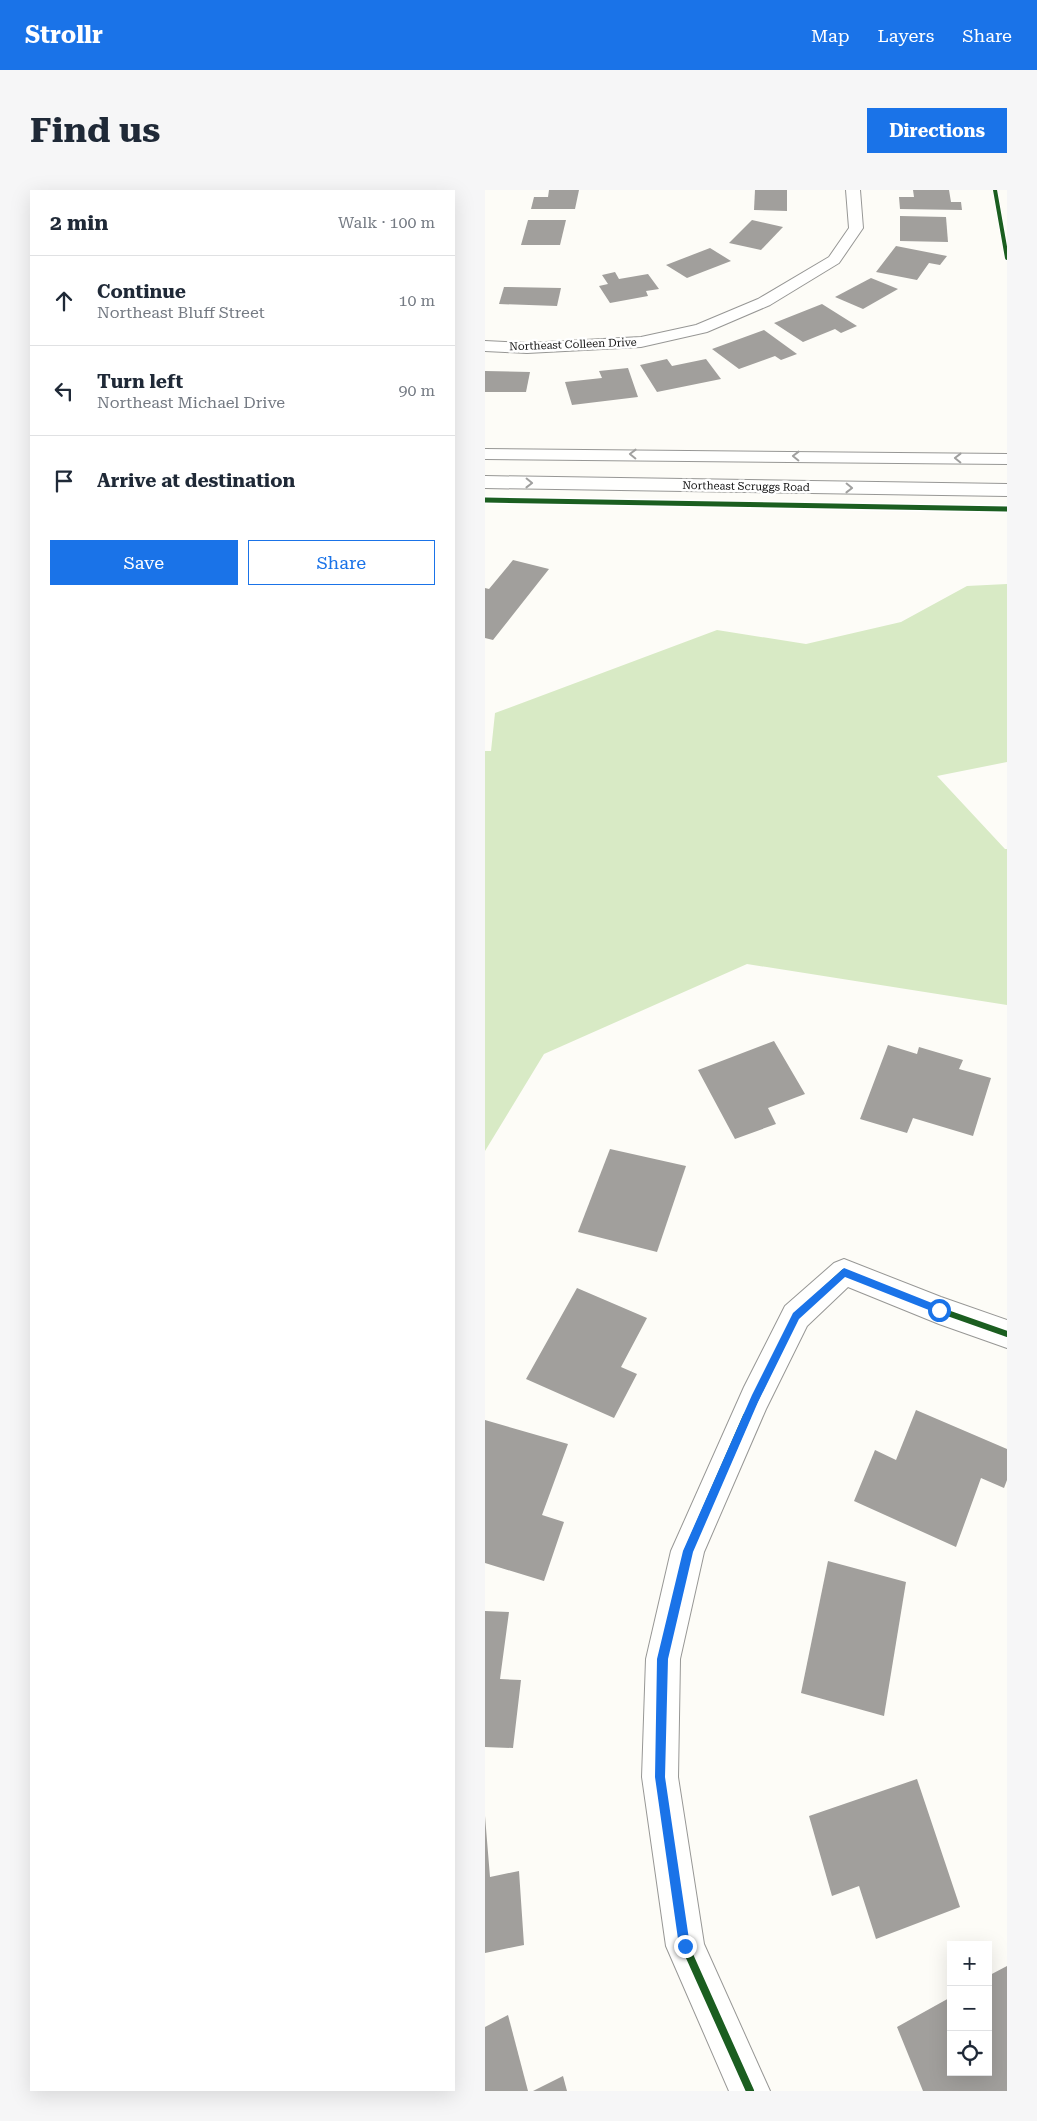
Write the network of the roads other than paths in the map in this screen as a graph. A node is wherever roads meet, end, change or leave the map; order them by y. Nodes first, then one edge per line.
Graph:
1 (853, 190) edge
2 (485, 346) edge
3 (485, 454) edge
4 (1007, 459) edge
5 (485, 482) edge
6 (1007, 490) edge
7 (1007, 1334) edge
8 (750, 2091) edge

1 - 2 street, Northeast Colleen Drive
4 -> 3 street
5 -> 6 street, Northeast Scruggs Road
7 - 8 street

